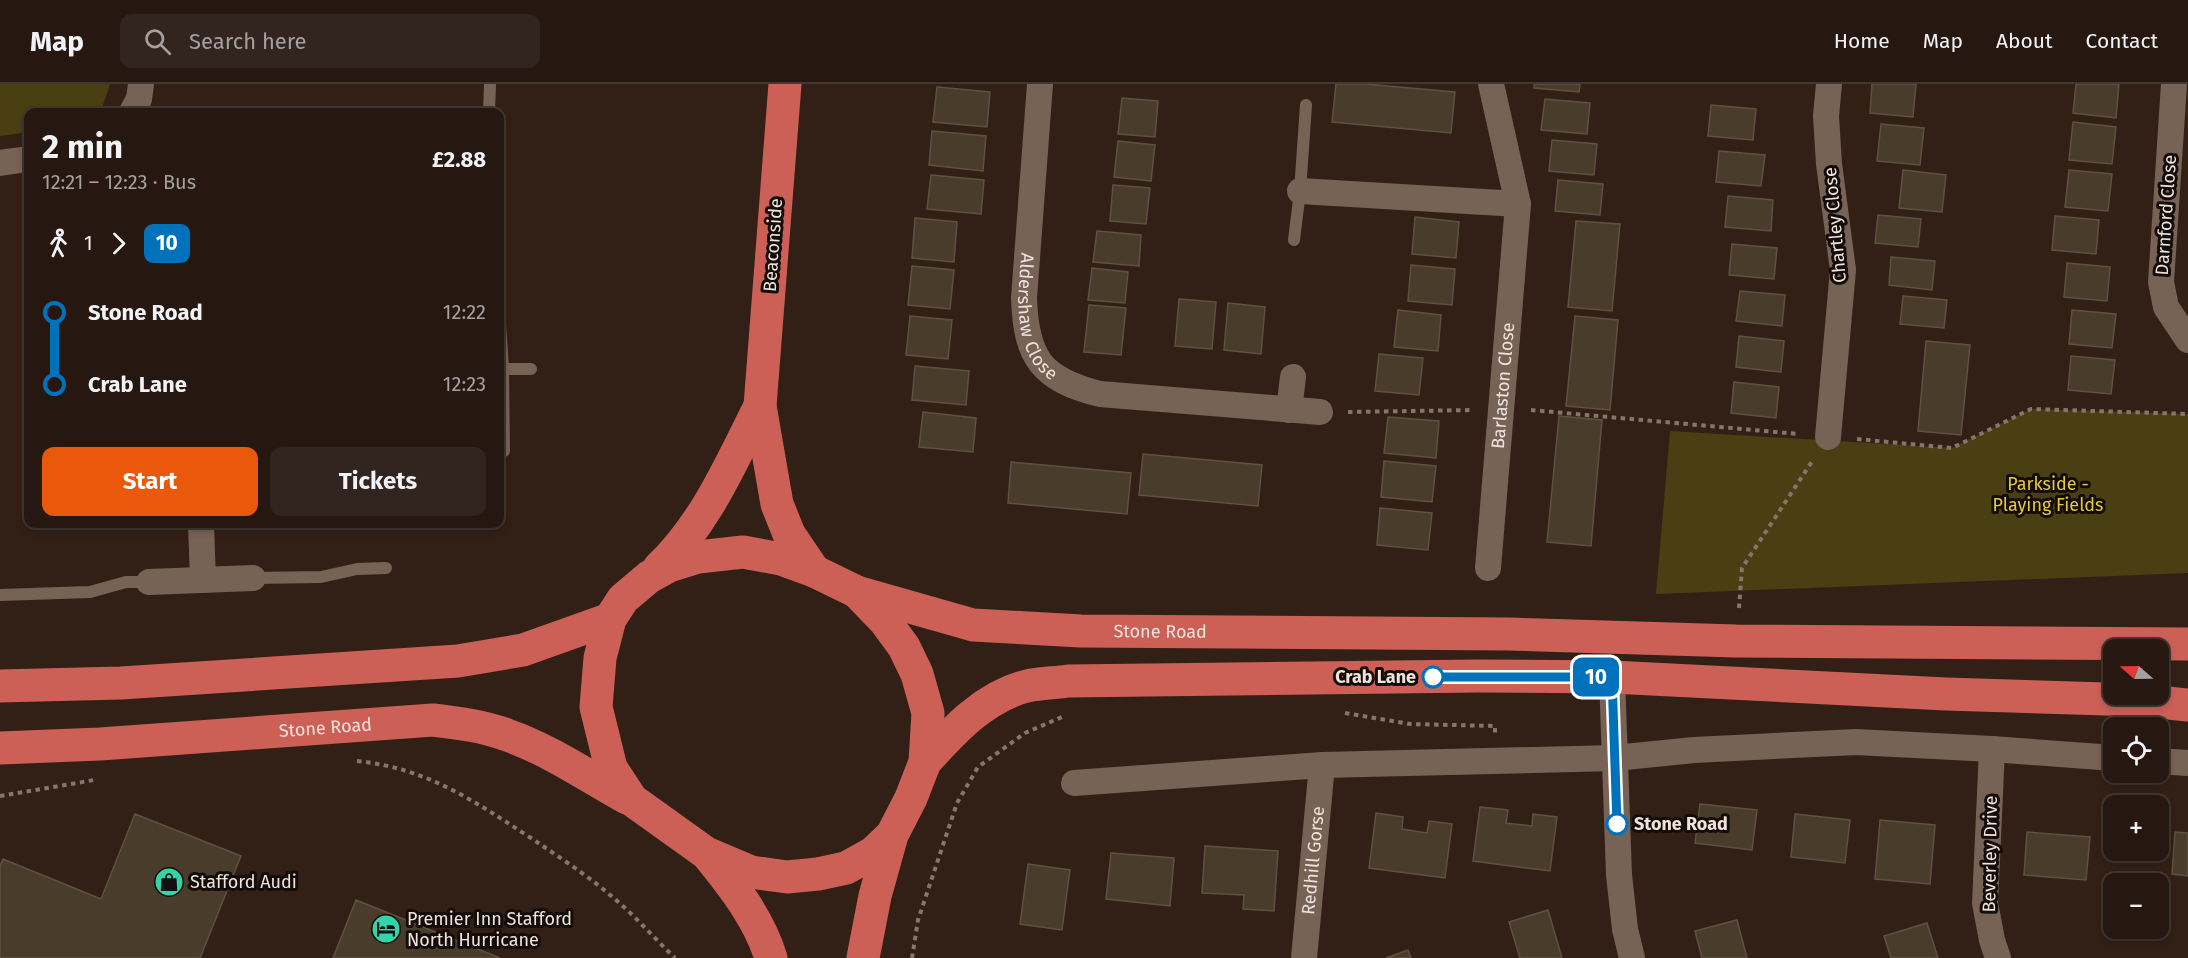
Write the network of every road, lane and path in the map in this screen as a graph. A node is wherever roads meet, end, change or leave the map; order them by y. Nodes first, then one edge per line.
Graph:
1 (141, 84) edge
2 (490, 84) edge
3 (785, 84) edge
4 (1040, 84) edge
5 (1491, 84) edge
6 (1828, 84) edge
7 (2174, 84) edge
8 (1306, 105) dead end
9 (134, 108) edge
10 (489, 108) edge
11 (24, 160) edge
12 (0, 163) edge
13 (1300, 191) junction
14 (1518, 204) junction
15 (1294, 240) dead end
16 (2188, 340) edge
17 (504, 369) edge
18 (531, 369) dead end
19 (1293, 377) dead end
20 (760, 406) junction
21 (1500, 409) junction
22 (1289, 410) junction
23 (1320, 412) joint
24 (1828, 437) joint
25 (201, 528) edge
26 (386, 568) dead end
27 (1488, 568) dead end
28 (814, 571) junction
29 (649, 577) junction
30 (203, 579) junction
31 (253, 579) joint
32 (149, 582) joint
33 (857, 592) junction
34 (0, 595) edge
35 (610, 619) junction
36 (1737, 641) junction
37 (2188, 644) edge
38 (1612, 677) junction
39 (0, 686) edge
40 (2188, 705) edge
41 (0, 748) edge
42 (1992, 749) junction
43 (2103, 757) edge
44 (1616, 759) junction
45 (356, 761) dead end
46 (925, 762) junction
47 (2169, 762) edge
48 (2188, 763) edge
49 (1322, 765) junction
50 (94, 780) dead end
51 (1074, 783) dead end
52 (0, 796) edge
53 (632, 800) junction
54 (892, 835) junction
55 (706, 853) junction
56 (675, 958) edge
57 (771, 958) edge
58 (863, 958) edge
59 (1304, 958) edge
60 (1632, 958) edge
61 (1998, 958) edge

1 - 9 street
2 - 10 lane
3 - 20 highway, Beaconside
4 - 22 street, Aldershaw Close
5 - 14 street, Barlaston Close
6 - 24 street, Chartley Close
7 - 16 street, Darnford Close
8 - 13 lane
11 - 12 street
13 - 14 street
13 - 15 lane
14 - 21 street, Barlaston Close
17 - 18 lane
19 - 22 street
20 - 28 highway, Beaconside
20 - 29 highway, Beaconside
21 - 23 path
21 - 27 street, Barlaston Close
22 - 23 street, Aldershaw Close
24 - 36 path
25 - 30 street
26 - 31 lane
28 - 29 highway
28 - 33 highway
29 - 35 highway
30 - 31 street
30 - 32 street
32 - 34 lane
33 - 36 highway, Stone Road
33 - 46 highway
35 - 39 highway
35 - 53 highway
36 - 37 highway, Stone Road
38 - 40 highway
38 - 44 street
38 - 46 highway
41 - 53 highway, Stone Road
42 - 43 street
42 - 44 street
42 - 61 street, Beverley Drive
44 - 49 street
44 - 60 street
45 - 56 path
46 - 54 highway
47 - 48 street
49 - 51 street
49 - 59 street, Redhill Gorse
50 - 52 path
53 - 55 highway
54 - 55 highway
54 - 58 highway
55 - 57 highway

